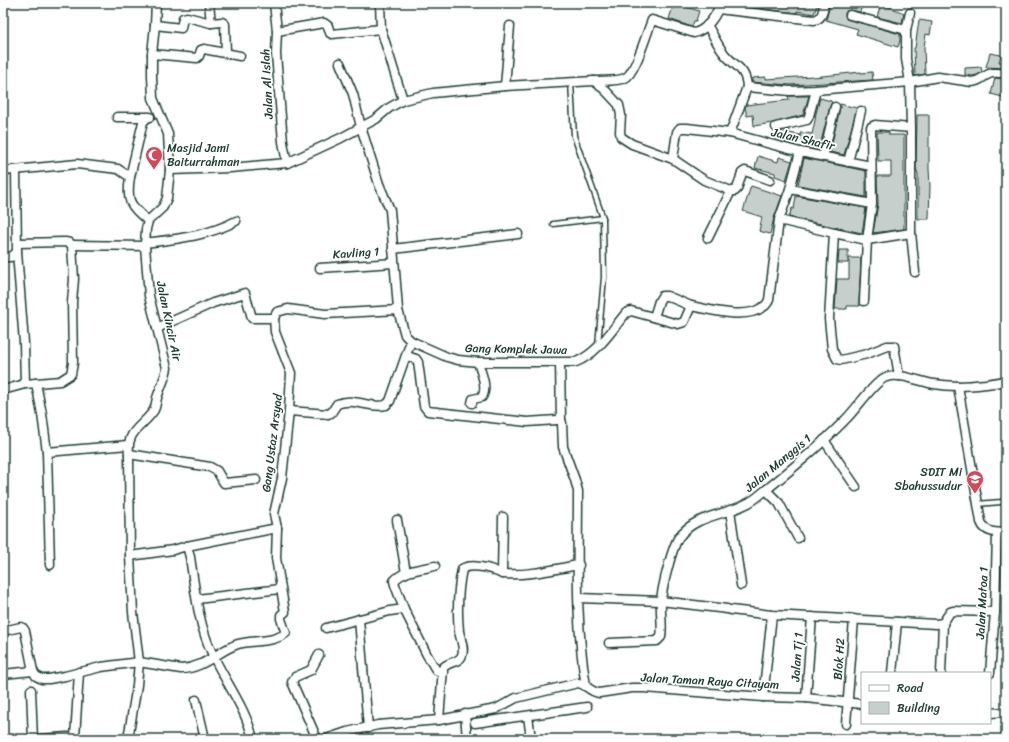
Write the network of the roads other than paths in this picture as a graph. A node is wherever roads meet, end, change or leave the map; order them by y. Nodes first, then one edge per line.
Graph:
1 (156, 3) edge
2 (208, 3) edge
3 (274, 3) edge
4 (380, 3) edge
5 (824, 3) edge
6 (719, 6) edge
7 (910, 12) dead end
8 (850, 15) dead end
9 (211, 23) junction
10 (155, 24) junction
11 (707, 25) junction
12 (510, 26) dead end
13 (381, 29) junction
14 (906, 30) junction
15 (277, 31) junction
16 (226, 53) junction
17 (152, 54) junction
18 (240, 56) dead end
19 (340, 63) dead end
20 (1006, 74) edge
21 (594, 81) junction
22 (910, 82) junction
23 (571, 83) junction
24 (505, 86) junction
25 (747, 88) junction
26 (816, 90) junction
27 (403, 100) junction
28 (835, 107) dead end
29 (861, 111) dead end
30 (117, 117) dead end
31 (148, 117) junction
32 (161, 117) junction
33 (361, 127) junction
34 (776, 127) dead end
35 (911, 128) junction
36 (730, 133) junction
37 (800, 152) junction
38 (823, 157) junction
39 (673, 159) junction
40 (848, 162) junction
41 (287, 163) junction
42 (871, 166) junction
43 (16, 170) junction
44 (170, 170) junction
45 (3, 171) edge
46 (130, 177) junction
47 (770, 180) dead end
48 (790, 189) junction
49 (731, 191) junction
50 (872, 204) junction
51 (602, 218) junction
52 (779, 220) junction
53 (148, 221) junction
54 (236, 221) dead end
55 (553, 224) dead end
56 (911, 233) junction
57 (518, 234) dead end
58 (834, 234) junction
59 (708, 238) dead end
60 (867, 240) junction
61 (18, 243) junction
62 (72, 245) junction
63 (145, 245) junction
64 (393, 249) junction
65 (17, 252) junction
66 (3, 257) edge
67 (394, 263) junction
68 (320, 268) dead end
69 (915, 272) dead end
70 (864, 301) dead end
71 (691, 306) junction
72 (398, 310) junction
73 (654, 316) junction
74 (274, 318) junction
75 (158, 328) junction
76 (411, 342) junction
77 (598, 347) junction
78 (407, 356) junction
79 (478, 362) junction
80 (560, 363) junction
81 (899, 376) junction
82 (1006, 381) edge
83 (36, 383) junction
84 (25, 384) junction
85 (958, 386) junction
86 (3, 390) edge
87 (472, 403) dead end
88 (290, 411) junction
89 (561, 420) junction
90 (824, 440) junction
91 (128, 445) junction
92 (47, 452) junction
93 (129, 454) junction
94 (256, 480) dead end
95 (856, 487) dead end
96 (766, 490) junction
97 (1006, 501) edge
98 (977, 504) junction
99 (730, 510) junction
100 (504, 517) dead end
101 (397, 520) dead end
102 (277, 528) junction
103 (1006, 532) edge
104 (997, 533) junction
105 (798, 538) dead end
106 (187, 546) junction
107 (130, 556) junction
108 (578, 565) junction
109 (50, 566) dead end
110 (435, 566) dead end
111 (406, 573) junction
112 (502, 574) junction
113 (741, 585) dead end
114 (280, 589) junction
115 (579, 598) junction
116 (197, 599) junction
117 (661, 601) junction
118 (404, 609) junction
119 (995, 612) junction
120 (772, 615) junction
121 (812, 617) junction
122 (359, 619) junction
123 (854, 619) junction
124 (897, 622) junction
125 (943, 623) junction
126 (326, 628) dead end
127 (3, 631) edge
128 (609, 643) dead end
129 (319, 655) dead end
130 (214, 657) junction
131 (139, 662) junction
132 (33, 671) junction
133 (79, 672) junction
134 (892, 672) edge
135 (941, 672) edge
136 (990, 672) edge
137 (443, 673) junction
138 (3, 674) edge
139 (586, 686) junction
140 (31, 690) dead end
141 (763, 697) junction
142 (806, 698) junction
143 (196, 700) dead end
144 (848, 702) junction
145 (861, 704) edge
146 (587, 707) dead end
147 (1006, 712) edge
148 (991, 713) edge
149 (465, 714) junction
150 (528, 716) junction
151 (440, 720) junction
152 (475, 723) dead end
153 (846, 724) dead end
154 (368, 728) junction
155 (58, 738) edge
156 (75, 738) junction
157 (33, 739) edge
158 (40, 739) edge
159 (84, 739) edge
160 (128, 739) edge
161 (205, 739) edge
162 (252, 739) edge
163 (316, 739) edge
164 (326, 739) edge
165 (467, 739) edge
166 (531, 739) edge

1 - 10 street
2 - 9 street
3 - 15 street, Jalan Al Islah
4 - 13 street
5 - 6 street
6 - 11 street
7 - 14 street
8 - 14 street
9 - 10 street
9 - 16 street
10 - 17 street
11 - 21 street
11 - 25 street
12 - 24 street
13 - 15 street
13 - 27 street
14 - 22 street
15 - 41 street, Jalan Al Islah
16 - 17 street
16 - 18 street
17 - 32 street
19 - 33 street
20 - 22 street
21 - 23 street
21 - 39 street
22 - 26 street
22 - 35 street
23 - 24 street
23 - 51 lane
24 - 27 street
25 - 26 street
25 - 36 street
26 - 34 street
27 - 33 street
28 - 38 street
29 - 40 street
30 - 31 street
31 - 32 street
31 - 46 street
32 - 44 street
33 - 41 street
33 - 64 street
35 - 42 street
35 - 56 street
36 - 37 street, Jalan Shafir
36 - 39 street, Jalan Shafir
37 - 38 street, Jalan Shafir
37 - 48 street
38 - 40 street, Jalan Shafir
39 - 49 street
40 - 42 street, Jalan Shafir
41 - 44 street
42 - 50 street
43 - 45 street
43 - 46 street
43 - 61 street
44 - 53 street
46 - 53 street
47 - 49 street
48 - 50 street
48 - 52 street
49 - 59 street
50 - 60 street
51 - 55 lane
51 - 77 lane
52 - 58 street
52 - 71 street
53 - 63 street, Jalan Kincir Air
54 - 63 street
56 - 60 street
56 - 69 street
57 - 64 street
58 - 60 street
58 - 81 street
60 - 70 street
61 - 62 street
61 - 65 street
62 - 63 street
62 - 83 street
63 - 75 street, Jalan Kincir Air
64 - 67 street
65 - 66 street
65 - 84 street
67 - 68 street, Kavling 1
67 - 72 street
71 - 73 street, Gang Komplek Jawa
71 - 73 street
72 - 74 street
72 - 76 street
73 - 77 street, Gang Komplek Jawa
74 - 75 street
74 - 88 street, Gang Ustaz Arsyad
75 - 91 street, Jalan Kincir Air
76 - 78 street
76 - 79 street, Gang Komplek Jawa
77 - 80 street, Gang Komplek Jawa
78 - 88 street
78 - 89 street
79 - 80 street, Gang Komplek Jawa
79 - 87 street
80 - 89 street
81 - 85 street, Jalan Manggis 1
81 - 90 street, Jalan Manggis 1
82 - 85 street, Jalan Manggis 1
83 - 84 street
83 - 92 street
84 - 86 street
85 - 98 street
88 - 102 street, Gang Ustaz Arsyad
89 - 108 street
90 - 95 street
90 - 96 street, Jalan Manggis 1
91 - 92 street
91 - 93 street
92 - 109 street
93 - 94 street
93 - 107 street
96 - 99 street, Jalan Manggis 1
96 - 105 street
97 - 98 lane
98 - 104 street
99 - 113 street
99 - 117 street, Jalan Manggis 1
100 - 112 street
101 - 111 street
102 - 106 street
102 - 114 street, Gang Ustaz Arsyad
103 - 104 street
104 - 119 street, Jalan Matoa 1
106 - 107 street
106 - 116 street
107 - 131 street
108 - 112 street
108 - 115 street
110 - 111 street
111 - 118 street
112 - 137 street
114 - 116 street
114 - 130 street, Gang Ustaz Arsyad
115 - 117 street
115 - 139 street
116 - 130 street
117 - 120 street
117 - 128 street, Jalan Manggis 1
118 - 122 street
118 - 137 street
119 - 125 street
119 - 136 street, Jalan Matoa 1
120 - 121 street
120 - 141 street
121 - 123 street
121 - 142 street, Jalan Tj 1
122 - 126 street
122 - 154 street
123 - 124 street
123 - 144 street, Blok H2
124 - 125 street
124 - 134 street
125 - 135 street
127 - 132 street
129 - 163 street
130 - 131 street
130 - 162 street
131 - 133 street
131 - 160 street
132 - 133 street
132 - 138 street
133 - 156 street
137 - 151 street
139 - 141 street, Jalan Taman Raya Citayam
139 - 149 street, Jalan Taman Raya Citayam
140 - 157 street
141 - 142 street, Jalan Taman Raya Citayam
142 - 144 street, Jalan Taman Raya Citayam
143 - 161 street
144 - 145 street, Jalan Taman Raya Citayam
144 - 153 street, Blok H2
146 - 150 street
147 - 148 street
149 - 151 street, Jalan Taman Raya Citayam
149 - 165 street
150 - 152 street
150 - 166 street
151 - 154 street, Jalan Taman Raya Citayam
154 - 164 street, Jalan Taman Raya Citayam
155 - 156 street
155 - 158 street
156 - 159 street

